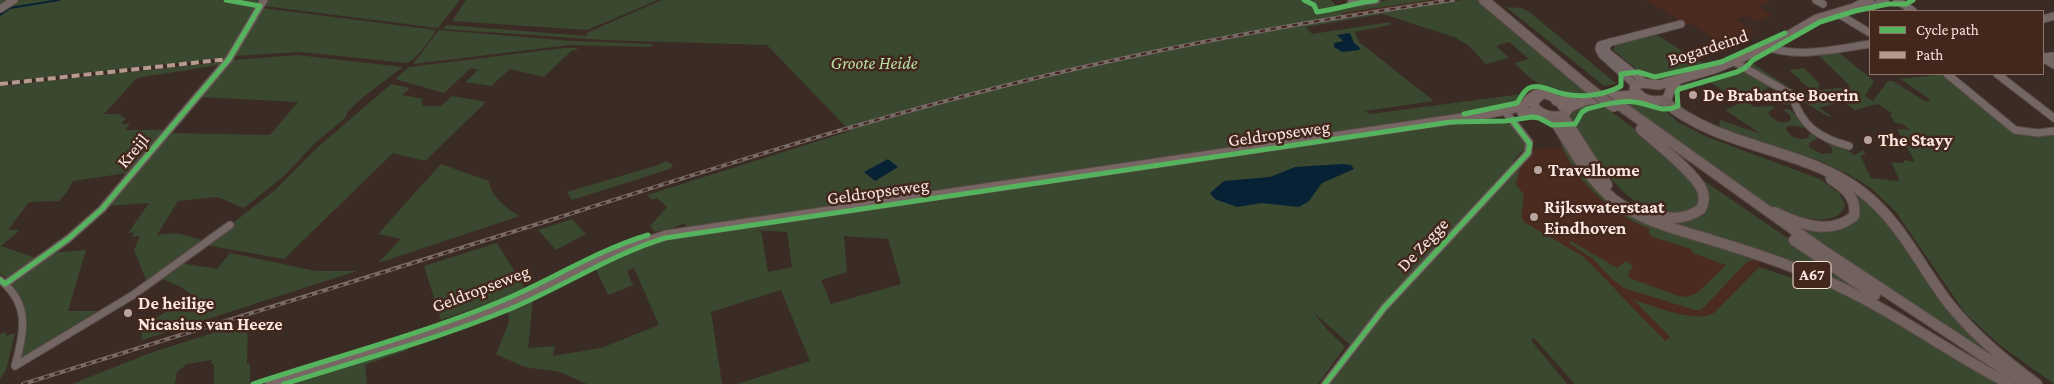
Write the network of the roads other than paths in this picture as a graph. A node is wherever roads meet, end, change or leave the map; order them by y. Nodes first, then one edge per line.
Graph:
1 (14, 0) edge
2 (1376, 0) edge
3 (1484, 0) edge
4 (1493, 0) edge
5 (1816, 0) edge
6 (1860, 0) edge
7 (1869, 0) edge
8 (1885, 0) edge
9 (1897, 0) edge
10 (262, 3) edge
11 (1351, 3) dead end
12 (1822, 4) dead end
13 (1854, 8) junction
14 (0, 9) edge
15 (1911, 10) edge
16 (1503, 13) junction
17 (1837, 13) junction
18 (1818, 19) junction
19 (1681, 24) dead end
20 (1869, 33) edge
21 (1610, 42) junction
22 (1869, 44) edge
23 (1769, 47) junction
24 (1736, 63) junction
25 (1948, 75) edge
26 (1998, 75) edge
27 (1674, 83) junction
28 (1635, 88) junction
29 (1662, 94) junction
30 (1538, 96) junction
31 (1587, 100) junction
32 (1618, 107) junction
33 (1538, 111) junction
34 (1506, 112) junction
35 (1561, 112) junction
36 (2054, 118) edge
37 (1641, 129) junction
38 (2054, 131) edge
39 (1849, 146) dead end
40 (1716, 176) junction
41 (230, 225) dead end
42 (3, 282) edge
43 (270, 384) edge
44 (1325, 384) edge
45 (2011, 384) edge
46 (2026, 384) edge
47 (2036, 384) edge

1 - 14 street
2 - 11 street
3 - 16 highway, A67
4 - 16 highway, A67
5 - 12 street
6 - 18 main road, Bogardeind
7 - 13 main road, Bogardeind
8 - 13 street, Bogardeind
9 - 15 street
10 - 42 street, Kreijl
13 - 17 main road, Bogardeind
16 - 32 highway, A67, bridge
17 - 18 main road, Bogardeind
17 - 20 street
18 - 23 main road, Bogardeind
19 - 21 street
21 - 28 street
21 - 28 street
22 - 23 street
23 - 24 main road, Bogardeind
24 - 27 main road, Bogardeind
24 - 39 street, Bogardeind
25 - 38 street
26 - 36 street
27 - 29 main road, Bogardeind
27 - 29 main road, Bogardeind
28 - 29 main road
28 - 29 main road
28 - 31 main road
29 - 40 highway, A67
29 - 47 highway
30 - 33 main road
30 - 34 main road
30 - 35 main road
31 - 35 main road
31 - 35 main road
32 - 37 highway, A67
32 - 40 highway, A67
33 - 34 main road
33 - 35 main road
34 - 43 main road, Geldropseweg
34 - 44 street, De Zegge
35 - 37 highway, A67
35 - 45 highway, A67
37 - 45 highway, A67
40 - 46 highway, A67
41 - 42 street, Kreijl

